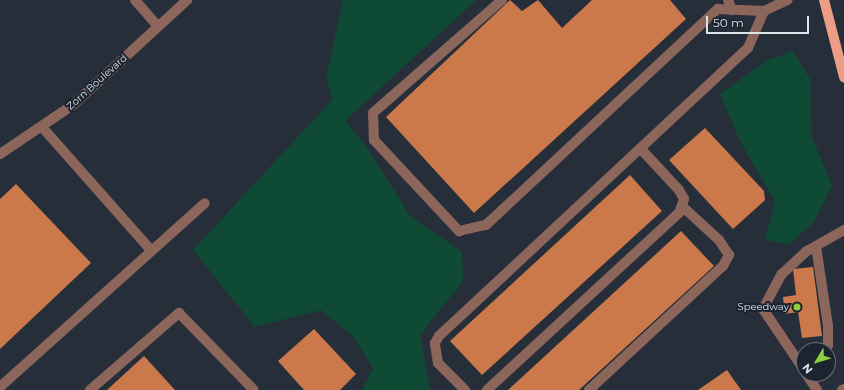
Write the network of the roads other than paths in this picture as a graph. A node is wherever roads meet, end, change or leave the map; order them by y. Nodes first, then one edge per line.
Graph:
1 (135, 0) edge
2 (187, 0) edge
3 (502, 0) edge
4 (728, 0) edge
5 (788, 0) edge
6 (824, 0) edge
7 (732, 10) junction
8 (764, 11) junction
9 (158, 26) junction
10 (844, 77) edge
11 (42, 127) junction
12 (640, 148) junction
13 (0, 154) edge
14 (205, 203) dead end
15 (683, 207) junction
16 (844, 230) edge
17 (816, 246) junction
18 (152, 250) junction
19 (828, 342) edge
20 (796, 357) edge
21 (0, 387) edge
22 (90, 390) edge
23 (254, 390) edge
24 (465, 390) edge
25 (487, 390) edge
26 (589, 390) edge

1 - 9 street
2 - 9 street, Zorn Boulevard
3 - 7 street
4 - 7 street
5 - 8 street
6 - 10 main road
7 - 8 street
8 - 12 street
9 - 11 street, Zorn Boulevard
11 - 13 street, Zorn Boulevard
11 - 18 street
12 - 15 street
12 - 24 street
14 - 18 street
15 - 25 street
15 - 26 street
16 - 17 street
17 - 19 street
17 - 20 street
18 - 21 street
22 - 23 street

